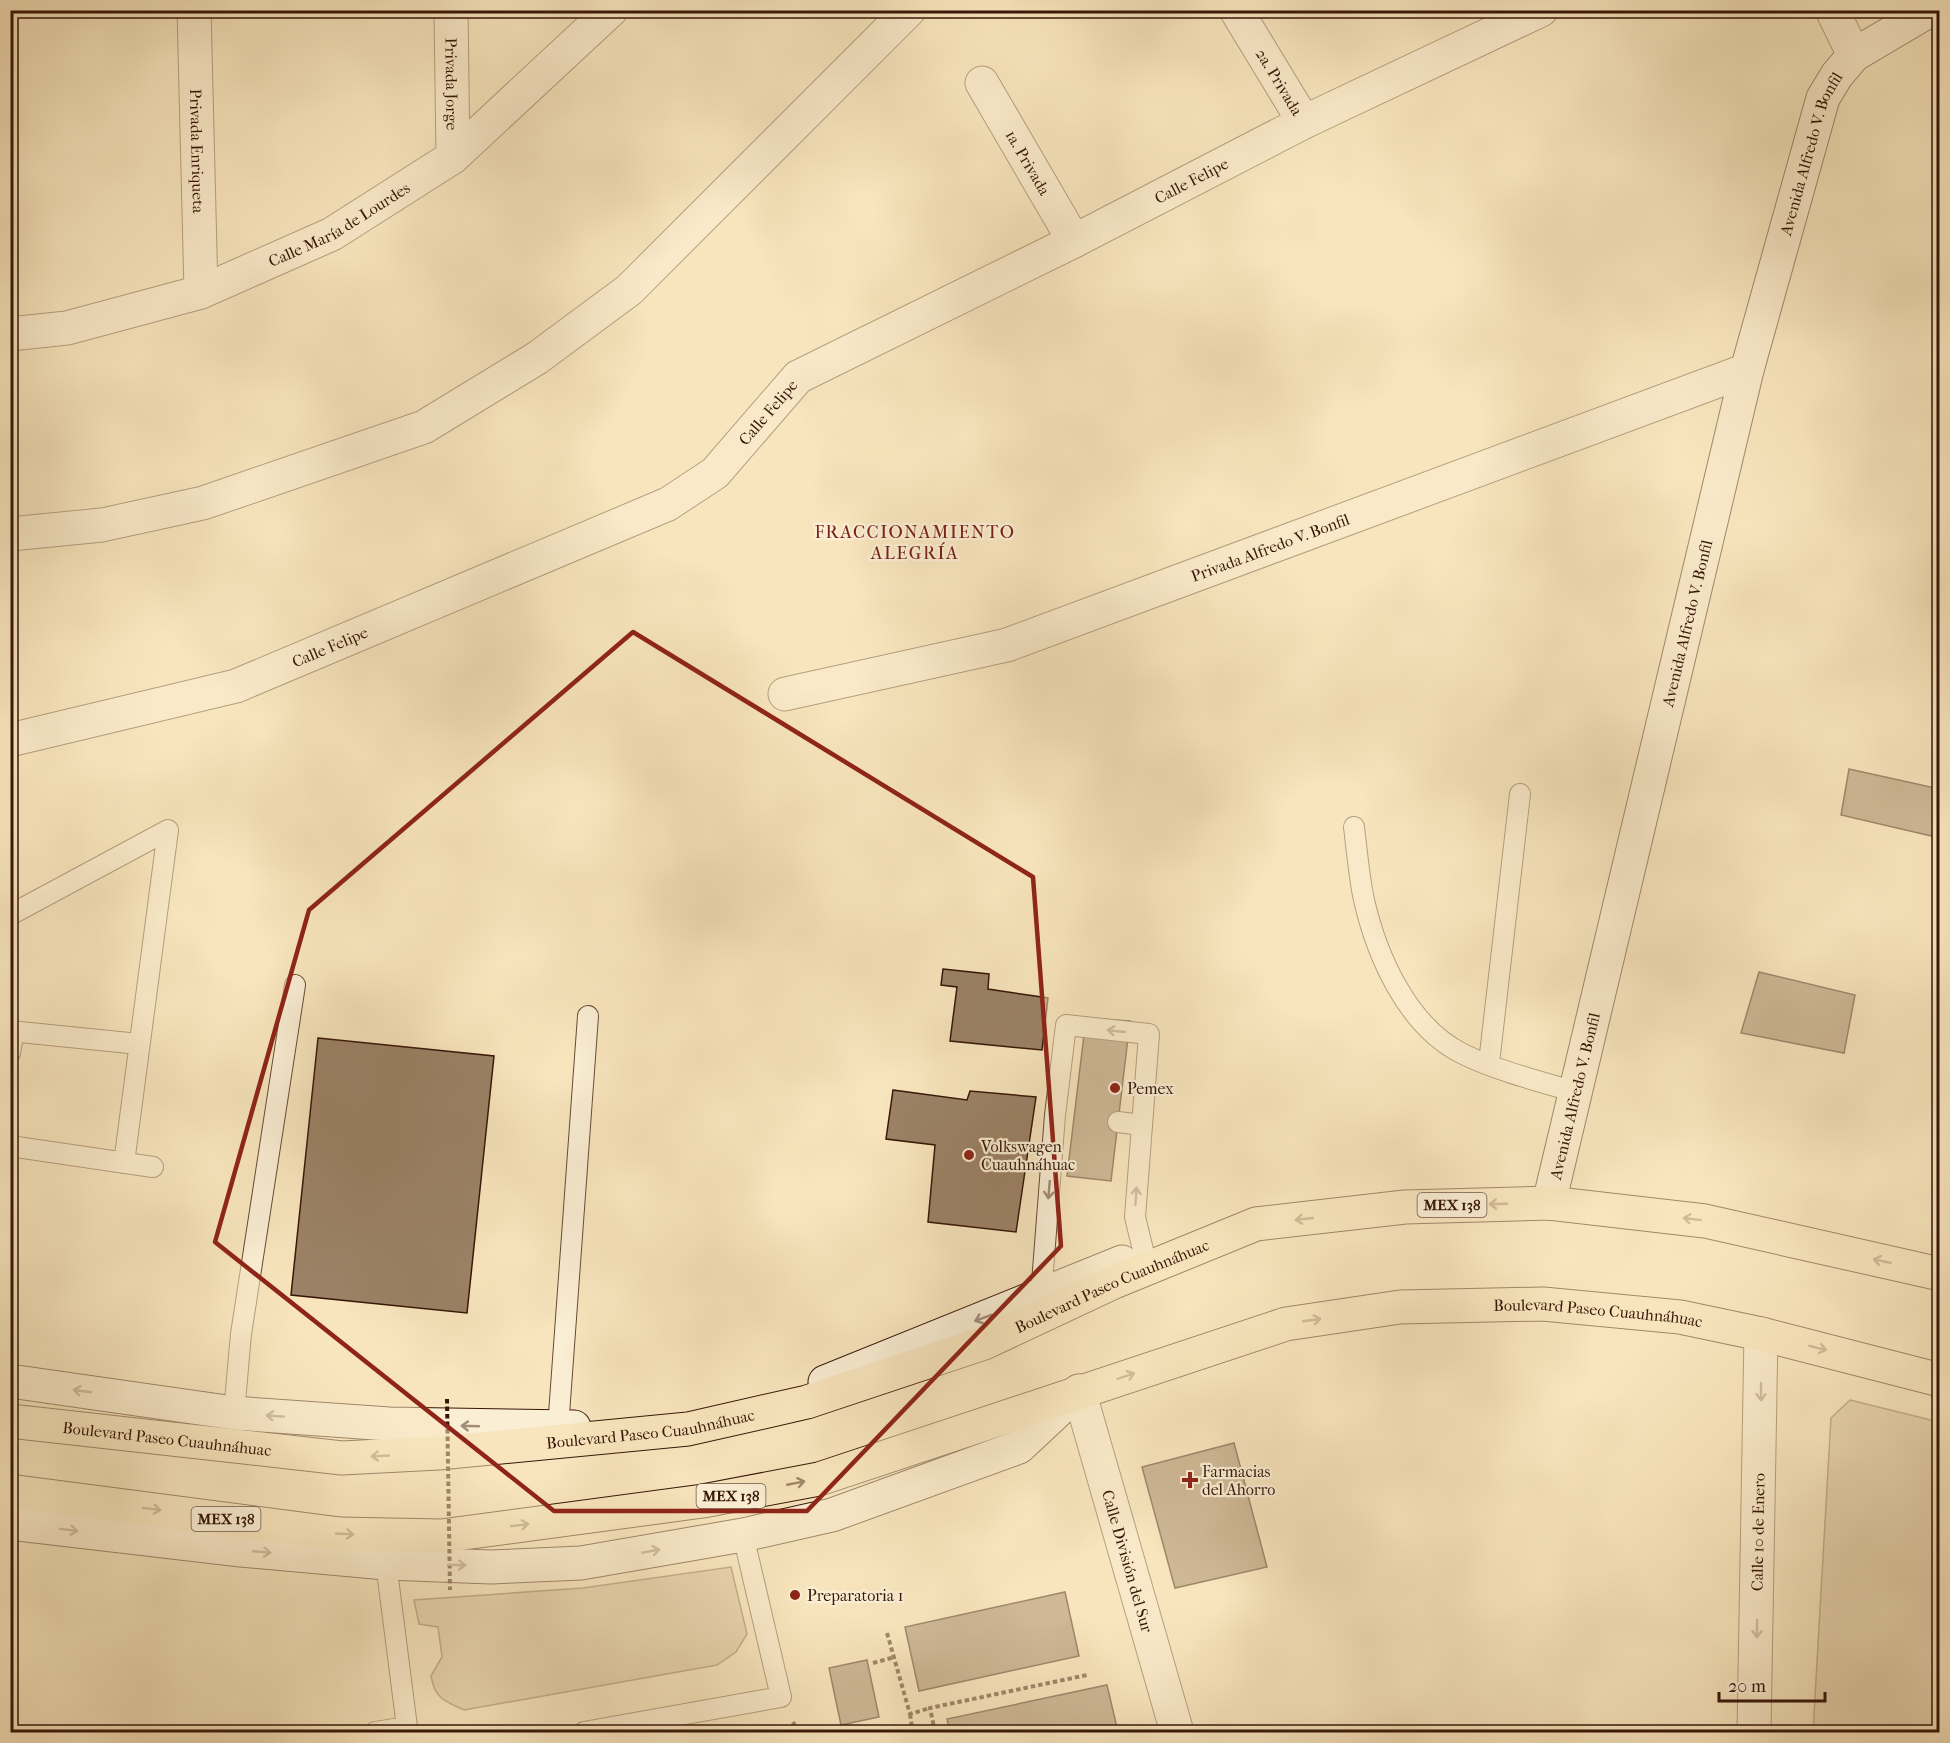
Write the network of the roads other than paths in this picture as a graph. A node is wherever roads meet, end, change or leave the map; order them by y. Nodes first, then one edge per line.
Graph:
1 (194, 10) edge
2 (451, 10) edge
3 (611, 10) edge
4 (909, 10) edge
5 (1236, 10) edge
6 (1832, 10) edge
7 (1930, 10) edge
8 (1536, 12) edge
9 (1854, 55) junction
10 (982, 83) dead end
11 (1304, 122) junction
12 (453, 157) junction
13 (1074, 241) junction
14 (201, 292) junction
15 (10, 334) edge
16 (1747, 370) junction
17 (10, 534) edge
18 (785, 694) dead end
19 (10, 741) edge
20 (1520, 794) dead end
21 (1354, 828) dead end
22 (10, 915) edge
23 (295, 985) dead end
24 (588, 1016) dead end
25 (12, 1031) edge
26 (139, 1044) junction
27 (10, 1053) edge
28 (1489, 1064) junction
29 (1576, 1092) junction
30 (1118, 1122) dead end
31 (1141, 1125) junction
32 (10, 1146) edge
33 (124, 1163) junction
34 (153, 1167) dead end
35 (1549, 1203) junction
36 (1256, 1224) junction
37 (1144, 1254) junction
38 (1940, 1274) edge
39 (1041, 1296) junction
40 (1761, 1334) junction
41 (1940, 1380) edge
42 (10, 1381) edge
43 (1079, 1391) junction
44 (234, 1413) junction
45 (10, 1421) edge
46 (558, 1428) junction
47 (10, 1491) edge
48 (10, 1523) edge
49 (743, 1535) junction
50 (386, 1563) junction
51 (408, 1730) edge
52 (375, 1732) edge
53 (584, 1732) edge
54 (1178, 1732) edge
55 (1754, 1732) edge

1 - 14 street, Privada Enriqueta
2 - 12 street, Privada Jorge
3 - 12 street, Calle María de Lourdes
4 - 17 street
5 - 11 street, 2a. Privada
6 - 9 street
7 - 9 street
8 - 11 street, Calle Felipe
9 - 16 street, Avenida Alfredo V. Bonfil
10 - 13 street, 1a. Privada
11 - 13 street, Calle Felipe
12 - 14 street, Calle María de Lourdes
13 - 19 street, Calle Felipe
14 - 15 street, Calle María de Lourdes
16 - 18 street, Privada Alfredo V. Bonfil
16 - 29 street, Avenida Alfredo V. Bonfil
20 - 28 lane
21 - 28 lane
22 - 26 lane
23 - 44 lane
24 - 46 lane
25 - 26 lane
25 - 27 lane
26 - 33 lane
28 - 29 lane
29 - 35 street, Avenida Alfredo V. Bonfil
30 - 31 lane
37 -> 31 lane
31 -> 39 lane
32 - 33 lane
33 - 34 lane
35 -> 36 main road, Boulevard Paseo Cuauhnáhuac / MEX 138
38 -> 35 main road, Boulevard Paseo Cuauhnáhuac / MEX 138
36 - 37 street, Boulevard Paseo Cuauhnáhuac / MEX 138
36 -> 45 main road, Boulevard Paseo Cuauhnáhuac / MEX 138
37 - 39 street, Boulevard Paseo Cuauhnáhuac / MEX 138
39 -> 46 street, Boulevard Paseo Cuauhnáhuac / MEX 138
40 -> 41 main road, Boulevard Paseo Cuauhnáhuac / MEX 138
43 -> 40 main road, Boulevard Paseo Cuauhnáhuac / MEX 138
40 -> 55 street, Calle 10 de Enero
44 -> 42 street, Boulevard Paseo Cuauhnáhuac / MEX 138
47 -> 43 main road, Boulevard Paseo Cuauhnáhuac / MEX 138
43 - 49 street, Boulevard Paseo Cuauhnáhuac / MEX 138
43 - 54 street, Calle División del Sur
46 -> 44 street, Boulevard Paseo Cuauhnáhuac / MEX 138
48 -> 50 street, Boulevard Paseo Cuauhnáhuac / MEX 138
50 -> 49 street, Boulevard Paseo Cuauhnáhuac / MEX 138
49 - 53 lane
50 - 51 lane
51 - 52 lane

